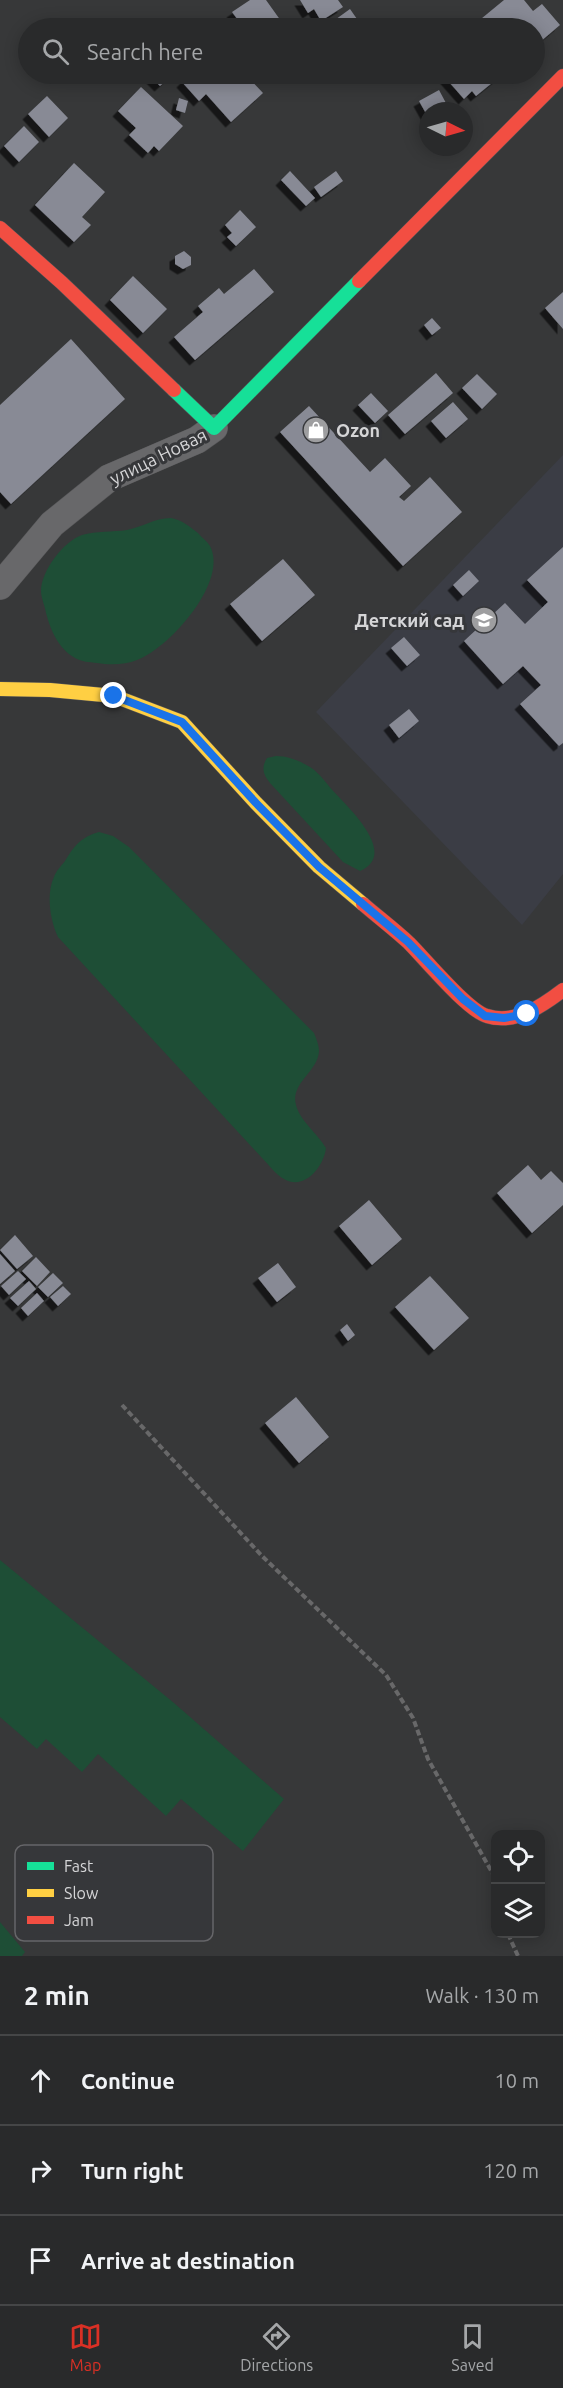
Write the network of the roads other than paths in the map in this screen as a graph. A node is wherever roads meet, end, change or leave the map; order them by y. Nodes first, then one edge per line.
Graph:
1 (563, 76) edge
2 (0, 228) edge
3 (214, 428) junction
4 (0, 586) edge
5 (0, 689) edge
6 (563, 990) edge

1 - 3 street
2 - 3 street
3 - 4 street, улица Новая
5 - 6 street

